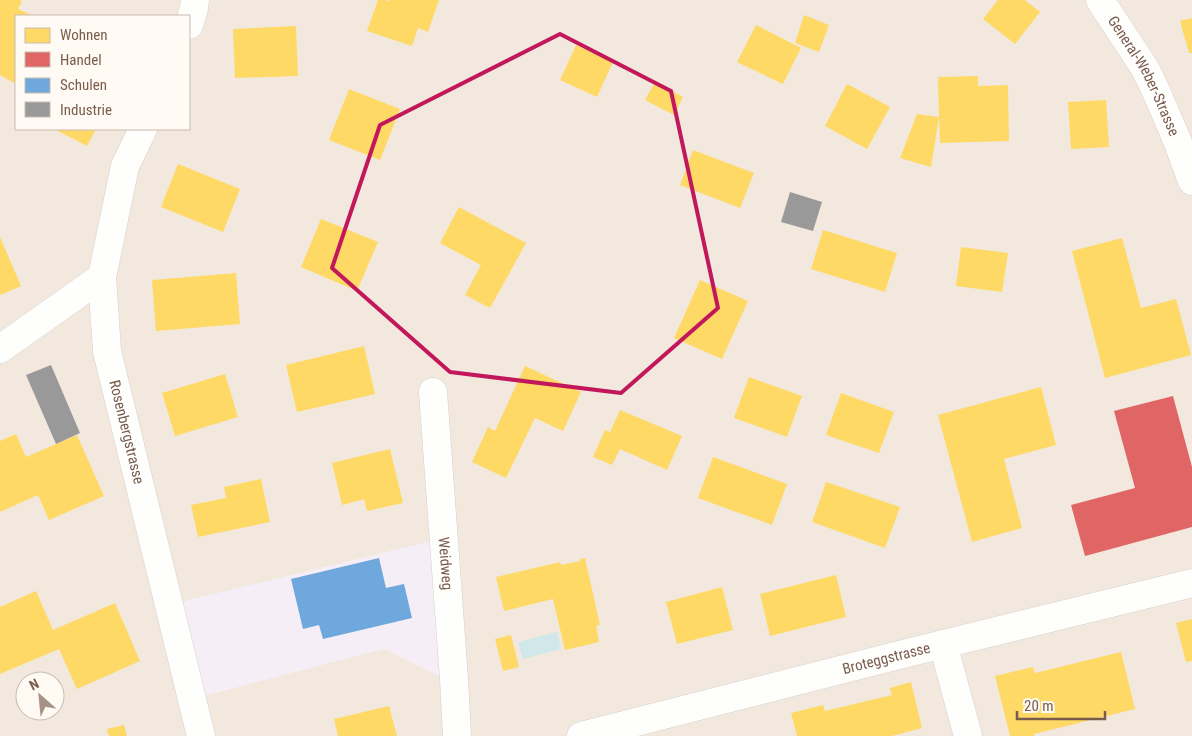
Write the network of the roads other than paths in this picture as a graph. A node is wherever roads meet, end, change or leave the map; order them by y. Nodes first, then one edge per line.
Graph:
1 (195, 0) edge
2 (1100, 0) edge
3 (190, 22) edge
4 (143, 130) edge
5 (1192, 181) edge
6 (102, 277) junction
7 (0, 349) edge
8 (433, 392) dead end
9 (1192, 583) edge
10 (943, 644) junction
11 (614, 732) edge
12 (201, 736) edge
13 (457, 736) edge
14 (581, 736) edge
15 (968, 736) edge

1 - 3 street
2 - 5 street, General-Weber-Strasse
4 - 6 street, Rosenbergstrasse
6 - 7 street
6 - 12 street, Rosenbergstrasse
8 - 13 street, Weidweg
9 - 10 street, Broteggstrasse
10 - 11 street, Broteggstrasse
10 - 15 street
11 - 14 street, Broteggstrasse

